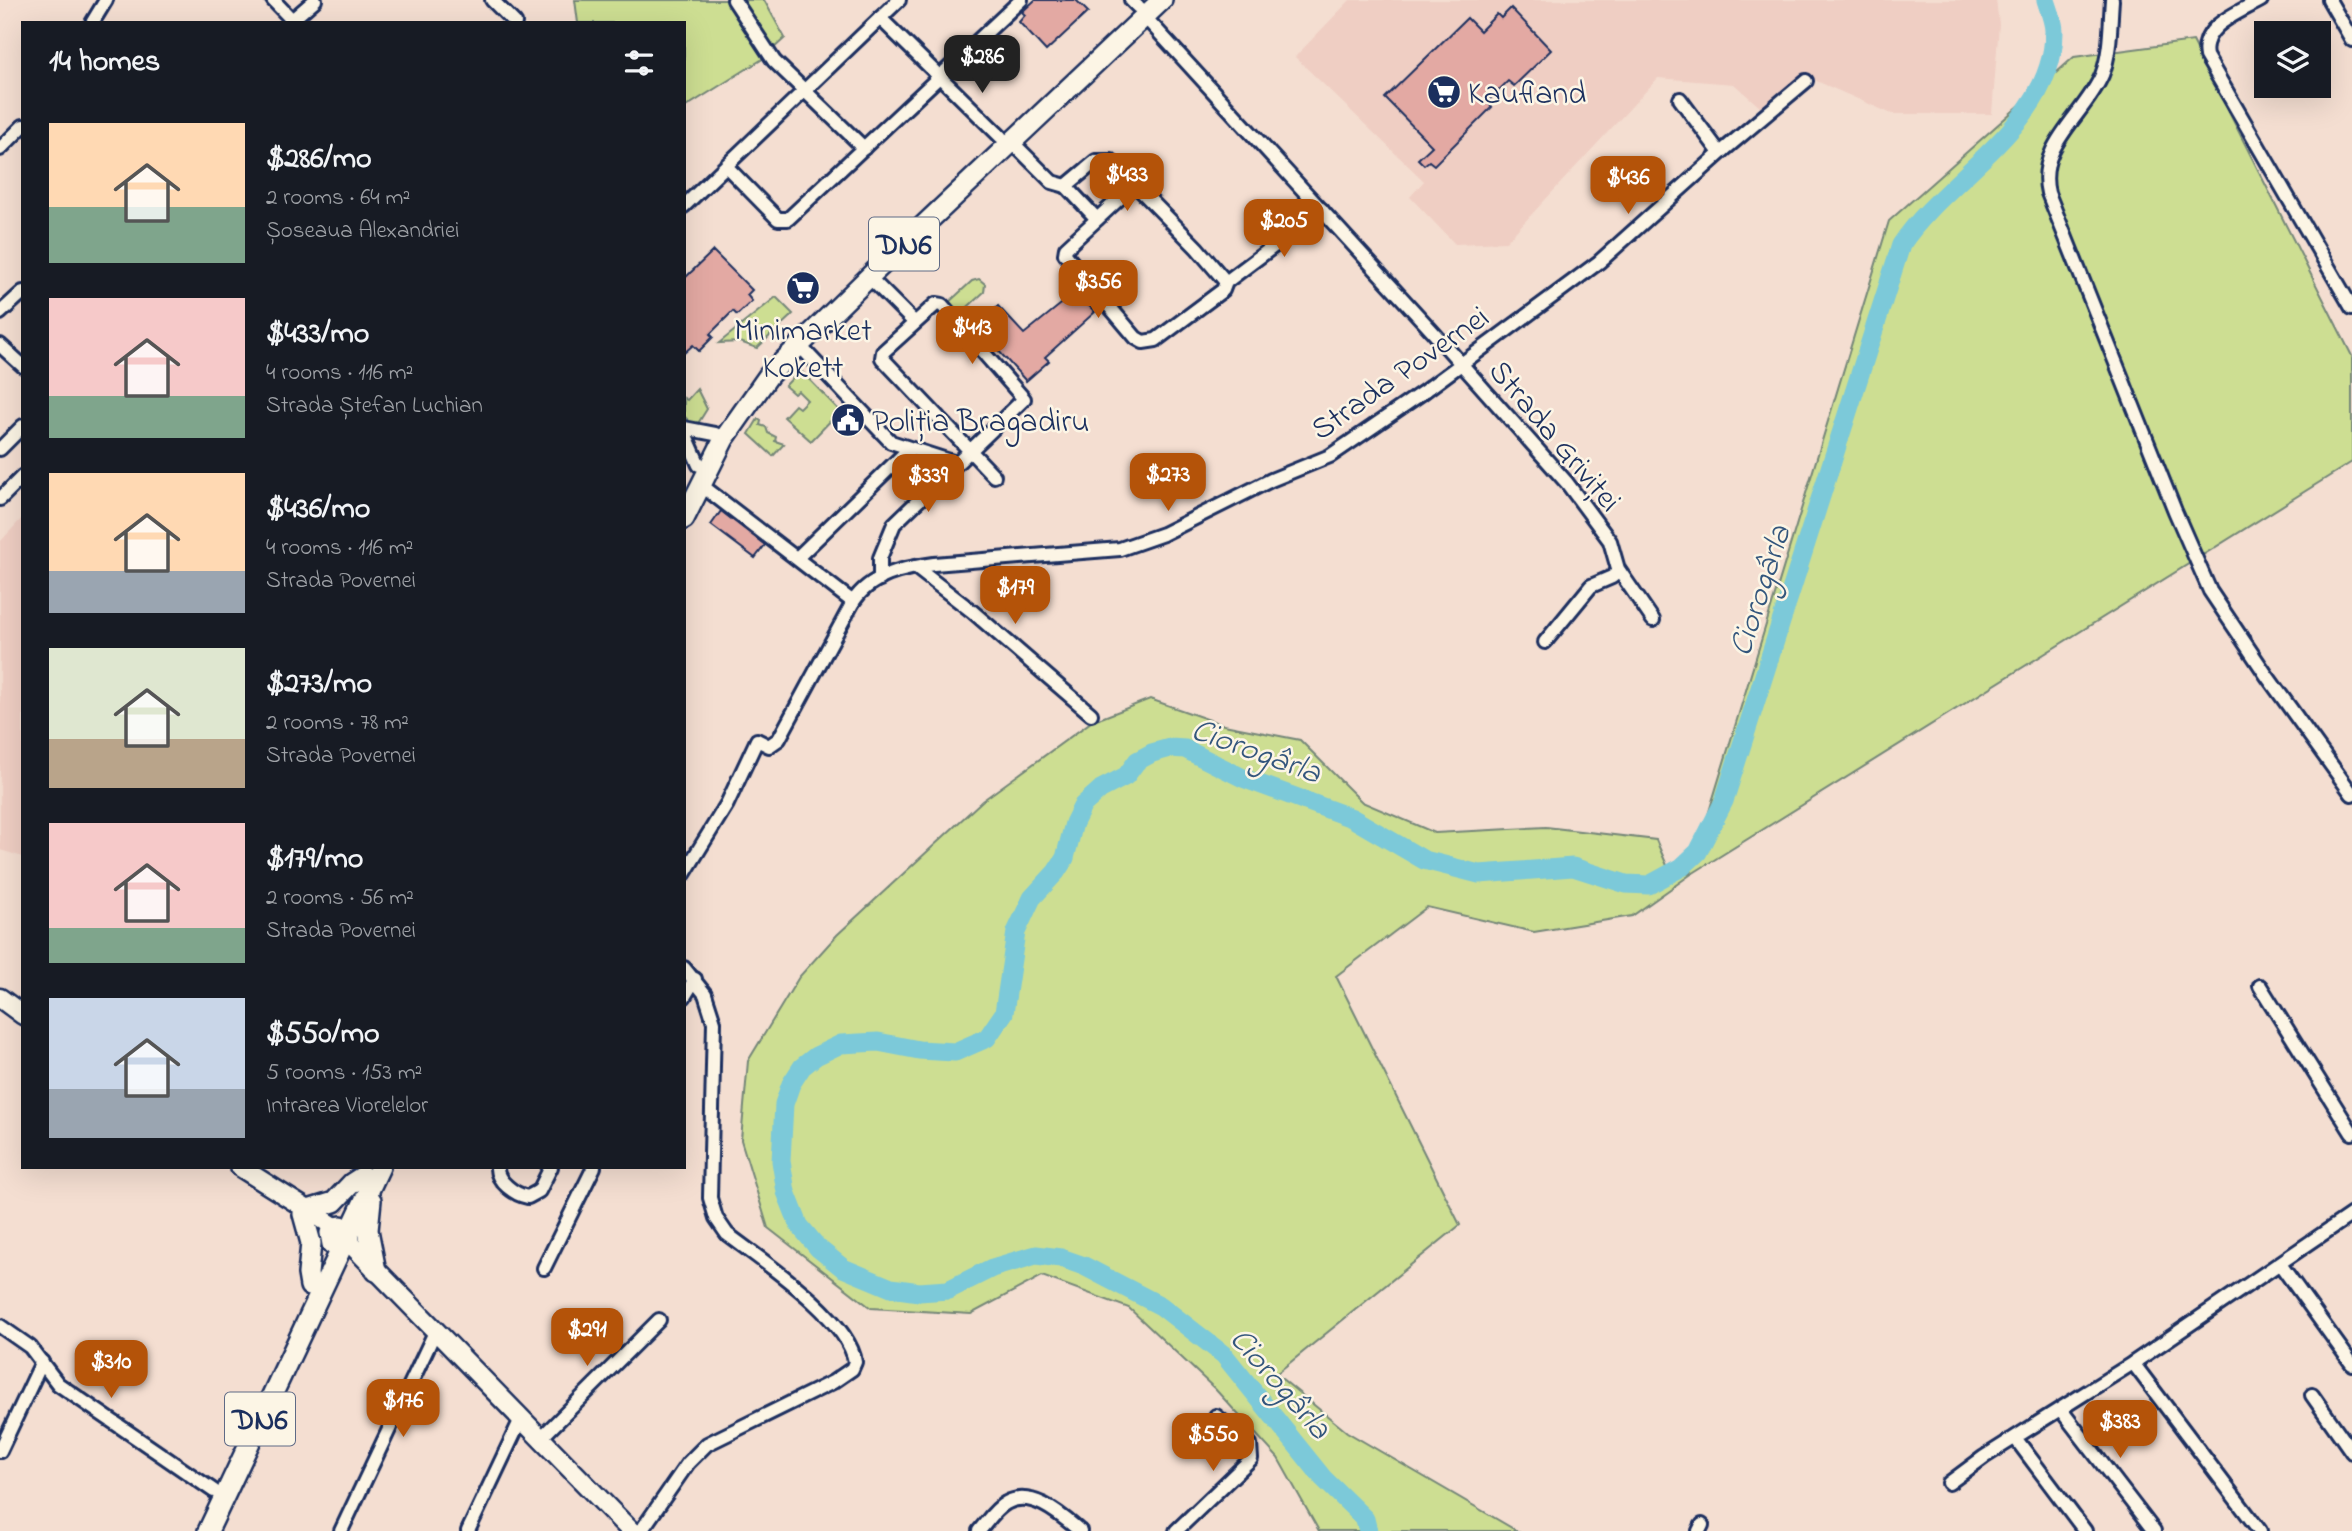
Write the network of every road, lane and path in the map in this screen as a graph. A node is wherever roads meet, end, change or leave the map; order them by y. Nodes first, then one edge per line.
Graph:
1 (106, 0) edge
2 (273, 0) edge
3 (316, 0) edge
4 (492, 0) edge
5 (734, 0) edge
6 (898, 0) edge
7 (1021, 0) edge
8 (1162, 0) edge
9 (2112, 0) edge
10 (2329, 0) edge
11 (2256, 1) edge
12 (1140, 6) edge
13 (880, 18) junction
14 (93, 21) edge
15 (294, 21) edge
16 (513, 21) edge
17 (2352, 40) edge
18 (939, 75) junction
19 (1806, 81) dead end
20 (804, 90) junction
21 (1680, 99) dead end
22 (21, 128) edge
23 (1006, 140) junction
24 (864, 148) junction
25 (0, 149) edge
26 (1720, 153) junction
27 (726, 166) junction
28 (1135, 184) junction
29 (1066, 186) junction
30 (686, 204) edge
31 (1322, 210) junction
32 (1097, 219) junction
33 (869, 277) junction
34 (1226, 282) junction
35 (21, 294) edge
36 (2352, 308) edge
37 (0, 313) edge
38 (914, 322) junction
39 (0, 345) edge
40 (799, 345) junction
41 (21, 364) edge
42 (1461, 364) junction
43 (21, 428) edge
44 (686, 429) edge
45 (715, 434) junction
46 (686, 438) edge
47 (0, 449) edge
48 (908, 450) junction
49 (969, 451) junction
50 (956, 463) junction
51 (994, 476) dead end
52 (21, 477) edge
53 (695, 481) edge
54 (0, 499) edge
55 (686, 512) edge
56 (797, 558) junction
57 (915, 567) junction
58 (1619, 571) junction
59 (880, 579) junction
60 (851, 606) junction
61 (1653, 620) dead end
62 (1545, 642) dead end
63 (1091, 714) dead end
64 (2352, 794) edge
65 (686, 868) edge
66 (686, 970) edge
67 (695, 979) junction
68 (2260, 986) dead end
69 (686, 994) edge
70 (0, 999) edge
71 (21, 1013) edge
72 (2352, 1133) edge
73 (497, 1169) edge
74 (550, 1169) edge
75 (593, 1169) edge
76 (372, 1170) edge
77 (259, 1173) edge
78 (305, 1212) junction
79 (2350, 1218) edge
80 (339, 1237) junction
81 (2280, 1264) junction
82 (544, 1269) dead end
83 (376, 1271) junction
84 (310, 1286) junction
85 (659, 1320) dead end
86 (0, 1326) edge
87 (435, 1332) junction
88 (42, 1362) junction
89 (2133, 1363) junction
90 (2352, 1364) edge
91 (2312, 1395) dead end
92 (2061, 1410) junction
93 (1216, 1416) dead end
94 (521, 1419) junction
95 (540, 1438) junction
96 (2016, 1438) junction
97 (0, 1451) edge
98 (2352, 1452) edge
99 (1949, 1483) dead end
100 (214, 1491) junction
101 (195, 1531) edge
102 (208, 1531) edge
103 (341, 1531) edge
104 (468, 1531) edge
105 (631, 1531) edge
106 (641, 1531) edge
107 (979, 1531) edge
108 (1080, 1531) edge
109 (1176, 1531) edge
110 (2085, 1531) edge
111 (2154, 1531) edge
112 (2260, 1531) edge

1 - 14 street
2 - 15 street
3 - 15 street
4 - 16 street
5 - 20 street
6 - 13 street
7 - 18 street
8 - 12 highway, DN6
9 - 64 street
10 - 17 street
11 - 36 street
12 - 23 highway, DN6
12 - 31 street, Strada Griviței
13 - 18 street
13 - 20 street
18 - 23 street
18 - 24 street
19 - 26 street, Strada Povernei
20 - 24 street
20 - 27 street
21 - 26 street
22 - 25 street
23 - 29 street
23 - 33 highway, DN6
23 - 45 highway, DN6
24 - 27 street
26 - 42 street, Strada Povernei
27 - 30 street
28 - 29 street
28 - 32 street
28 - 34 street
29 - 32 street
31 - 34 street
31 - 42 street, Strada Griviței
32 - 34 street
33 - 38 street
33 - 40 highway, DN6
35 - 37 street
38 - 49 street
38 - 49 street
39 - 41 street
40 - 48 street
40 - 53 highway, DN6
42 - 57 street, Strada Povernei
42 - 58 street, Strada Griviței
43 - 47 street
44 - 45 street
45 - 53 highway, DN6
46 - 53 street
48 - 50 street
48 - 56 street
49 - 50 street
49 - 51 street
50 - 59 street
52 - 54 street
53 - 55 highway, DN6
53 - 56 street
56 - 60 street
57 - 59 street, Strada Povernei
57 - 63 street
58 - 61 street, Strada Griviței
58 - 62 street
59 - 60 street, Strada Povernei
60 - 65 street
66 - 67 street
67 - 69 street
67 - 106 street
68 - 72 street
70 - 71 main road
73 - 74 street
75 - 82 street
76 - 78 highway
76 - 80 highway, DN6
76 - 83 highway
77 - 78 main road
78 - 80 main road
78 - 84 highway
79 - 81 street
80 - 83 main road
80 - 84 highway, DN6
80 - 102 highway, DN6
81 - 89 street
81 - 90 street
83 - 87 main road
84 - 100 highway, DN6
85 - 95 street
86 - 88 street
87 - 94 main road
87 - 103 street
88 - 97 street
88 - 100 street
89 - 92 street
89 - 112 street
91 - 98 street
92 - 96 street
92 - 111 street
93 - 109 street
94 - 95 main road
94 - 104 street
95 - 105 main road
96 - 99 street
96 - 110 street
100 - 101 highway, DN6
107 - 108 street

